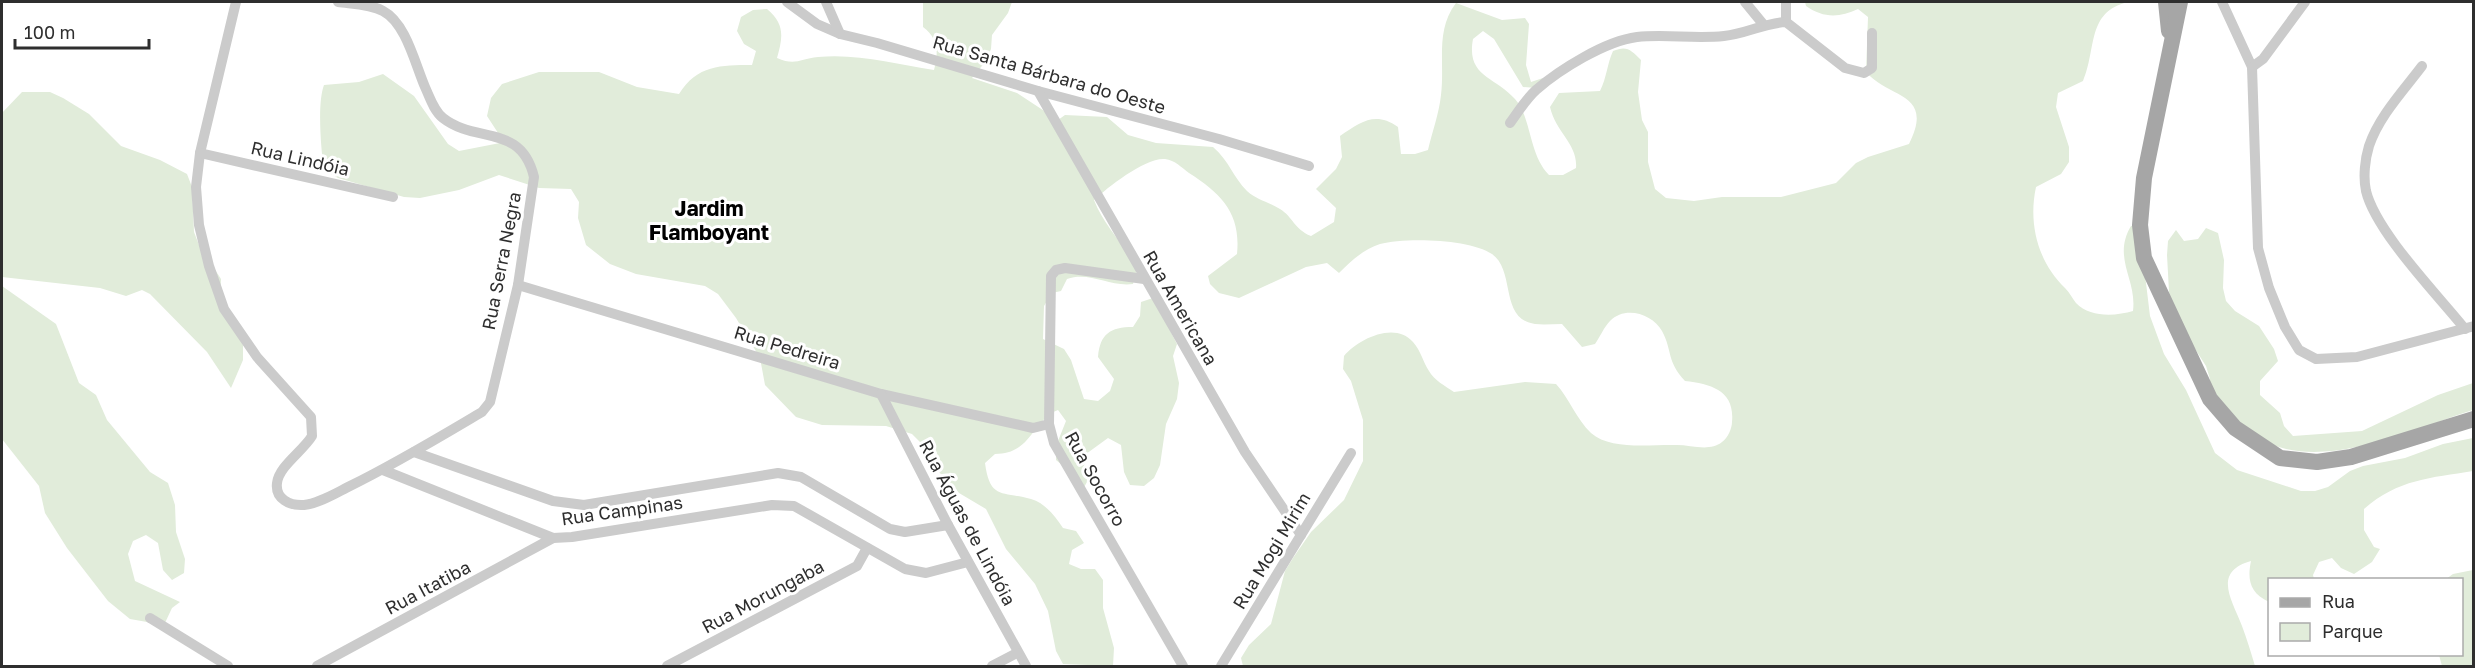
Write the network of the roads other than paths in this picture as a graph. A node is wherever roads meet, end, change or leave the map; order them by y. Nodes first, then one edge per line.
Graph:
1 (236, 2) edge
2 (338, 2) edge
3 (787, 2) edge
4 (826, 2) edge
5 (1745, 2) edge
6 (1786, 2) edge
7 (2166, 2) edge
8 (2180, 2) edge
9 (2222, 2) edge
10 (2305, 2) edge
11 (1786, 22) junction
12 (1763, 24) junction
13 (1872, 33) dead end
14 (840, 34) junction
15 (2171, 43) junction
16 (2422, 66) dead end
17 (2253, 67) junction
18 (1038, 91) junction
19 (1510, 123) dead end
20 (200, 153) junction
21 (1309, 166) dead end
22 (393, 197) dead end
23 (1144, 279) junction
24 (518, 285) junction
25 (2469, 327) edge
26 (881, 393) junction
27 (2474, 419) edge
28 (1049, 424) junction
29 (414, 452) junction
30 (1351, 453) dead end
31 (383, 470) junction
32 (948, 525) junction
33 (1301, 535) junction
34 (553, 538) junction
35 (867, 548) junction
36 (968, 562) junction
37 (150, 618) dead end
38 (1017, 653) junction
39 (228, 666) edge
40 (317, 666) edge
41 (667, 666) edge
42 (992, 666) edge
43 (1026, 666) edge
44 (1183, 666) edge
45 (1221, 666) edge

1 - 20 street
2 - 24 street, Rua Serra Negra
3 - 14 street, Rua Santa Bárbara do Oeste
4 - 14 street
5 - 12 street
6 - 11 street
7 - 15 main road
8 - 15 main road
9 - 17 street
10 - 17 street
11 - 12 street
11 - 13 street
12 - 19 street
14 - 18 street, Rua Santa Bárbara do Oeste
15 - 27 main road
16 - 25 street
17 - 25 street
18 - 21 street, Rua Santa Bárbara do Oeste
18 - 23 street, Rua Americana
20 - 22 street, Rua Lindóia
20 - 31 street
23 - 28 street, Rua Socorro
23 - 33 street, Rua Americana
24 - 26 street, Rua Pedreira
24 - 29 street, Rua Serra Negra
26 - 28 street, Rua Pedreira
26 - 32 street, Rua Águas de Lindóia
28 - 44 street, Rua Socorro
29 - 31 street, Rua Serra Negra
29 - 32 street, Rua Campinas
30 - 33 street, Rua Mogi Mirim
31 - 34 street, Rua Campinas
32 - 36 street, Rua Águas de Lindóia
33 - 45 street, Rua Mogi Mirim
34 - 35 street, Rua Campinas
34 - 40 street, Rua Itatiba
35 - 36 street, Rua Campinas
35 - 41 street, Rua Morungaba
36 - 38 street, Rua Águas de Lindóia
37 - 39 street
38 - 42 street
38 - 43 street, Rua Águas de Lindóia

